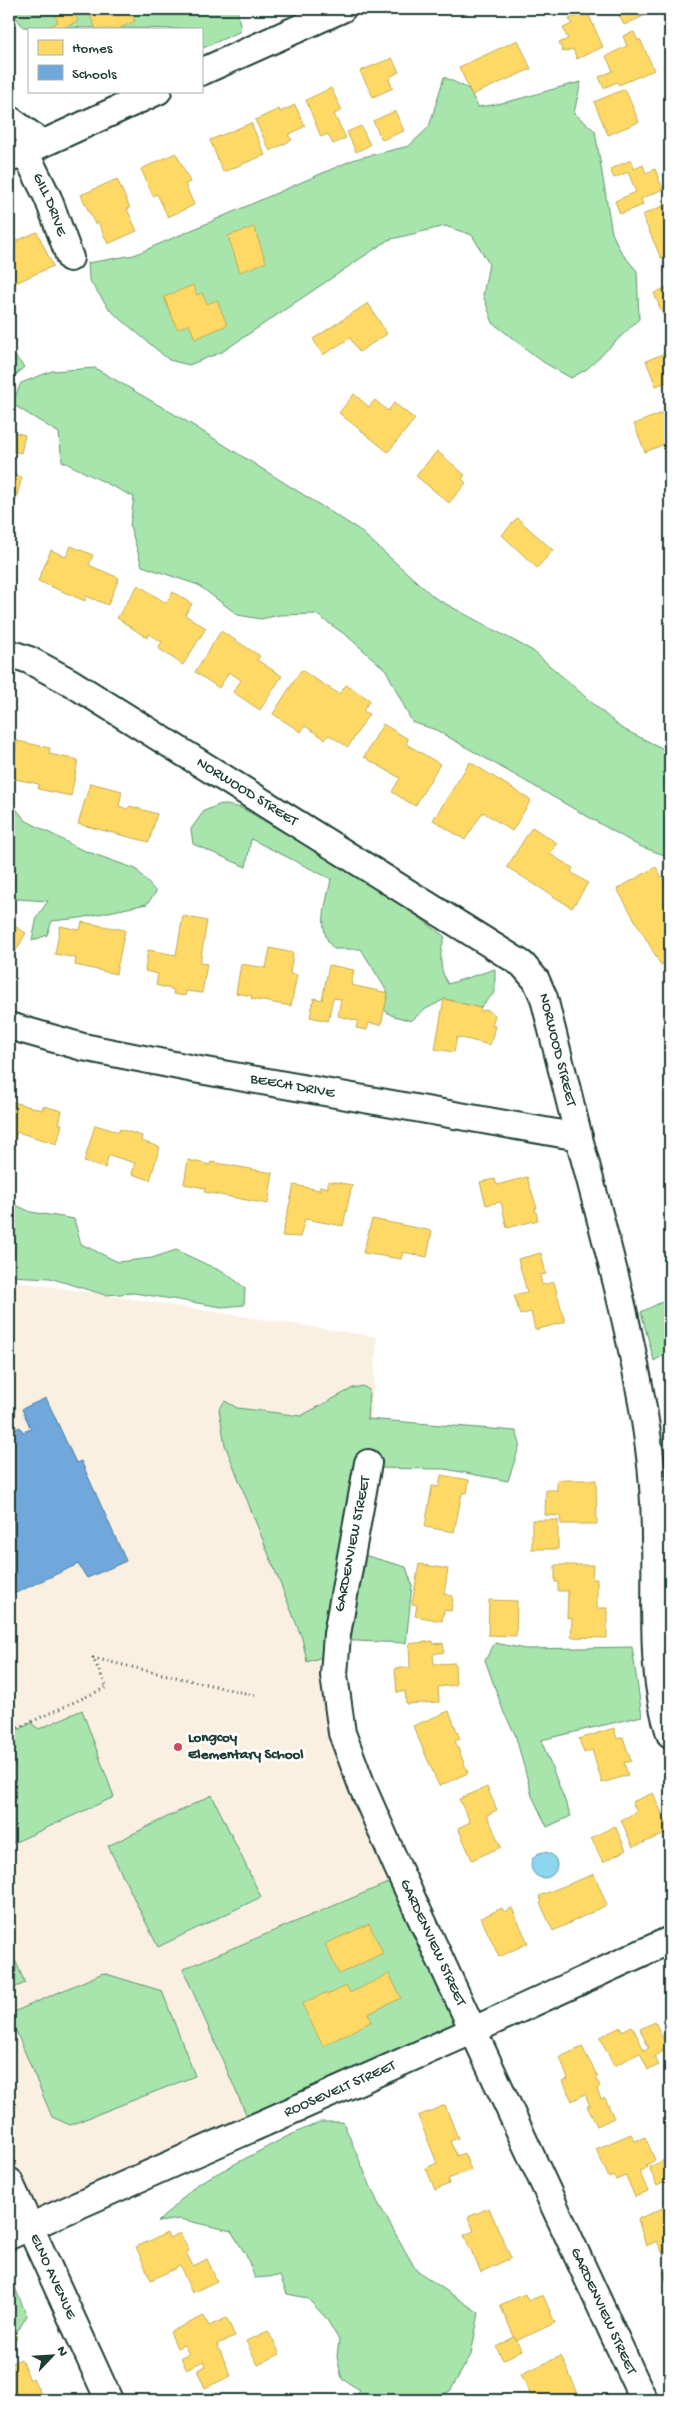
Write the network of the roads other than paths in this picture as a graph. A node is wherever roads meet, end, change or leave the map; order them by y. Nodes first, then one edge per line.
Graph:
1 (342, 9) edge
2 (202, 72) edge
3 (156, 92) edge
4 (9, 119) edge
5 (25, 151) edge
6 (70, 258) dead end
7 (9, 653) edge
8 (9, 1026) edge
9 (579, 1137) junction
10 (368, 1463) dead end
11 (670, 1734) edge
12 (670, 1940) edge
13 (474, 2030) junction
14 (9, 2181) edge
15 (19, 2231) edge
16 (109, 2400) edge
17 (644, 2400) edge

1 - 2 street
3 - 5 street
4 - 5 street
5 - 6 street, GILL DRIVE
7 - 9 street, NORWOOD STREET
8 - 9 street, BEECH DRIVE
9 - 11 street, NORWOOD STREET
10 - 13 street, GARDENVIEW STREET
12 - 13 street, ROOSEVELT STREET
13 - 15 street, ROOSEVELT STREET
13 - 17 street, GARDENVIEW STREET
14 - 15 street, ELNO AVENUE
15 - 16 street, ELNO AVENUE

